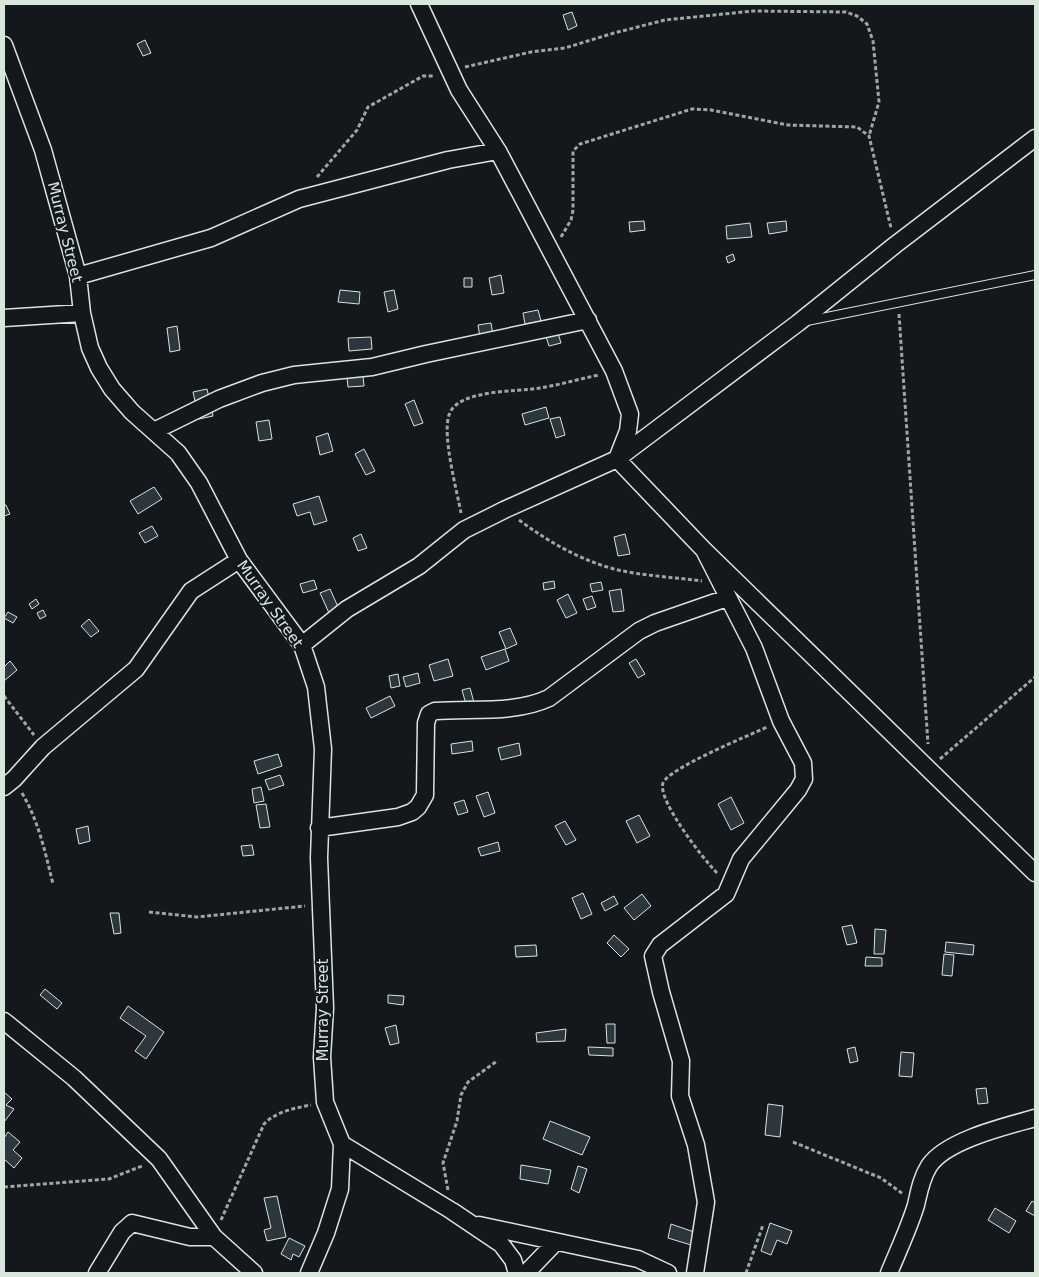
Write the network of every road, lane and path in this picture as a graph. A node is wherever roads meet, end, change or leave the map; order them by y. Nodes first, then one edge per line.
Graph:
1 (419, 4) edge
2 (4, 45) edge
3 (450, 70) junction
4 (459, 90) junction
5 (868, 136) junction
6 (1035, 138) edge
7 (498, 151) junction
8 (299, 199) junction
9 (895, 245) junction
10 (551, 249) junction
11 (1035, 275) edge
12 (78, 276) junction
13 (899, 303) junction
14 (82, 312) junction
15 (4, 318) edge
16 (588, 320) junction
17 (798, 323) junction
18 (614, 371) junction
19 (154, 431) junction
20 (617, 459) junction
21 (504, 510) junction
22 (464, 530) junction
23 (704, 550) junction
24 (239, 560) junction
25 (723, 591) junction
26 (302, 645) junction
27 (1035, 677) edge
28 (4, 696) edge
29 (781, 721) junction
30 (43, 746) junction
31 (930, 768) junction
32 (9, 783) edge
33 (319, 828) junction
34 (1035, 873) edge
35 (732, 883) junction
36 (53, 884) dead end
37 (321, 905) junction
38 (149, 912) dead end
39 (4, 1021) edge
40 (497, 1060) dead end
41 (325, 1102) junction
42 (1035, 1118) edge
43 (793, 1142) dead end
44 (342, 1144) junction
45 (159, 1159) junction
46 (4, 1187) edge
47 (916, 1205) junction
48 (452, 1210) junction
49 (471, 1223) junction
50 (763, 1225) dead end
51 (214, 1237) junction
52 (555, 1242) junction
53 (96, 1273) edge
54 (254, 1273) edge
55 (309, 1273) edge
56 (517, 1273) edge
57 (526, 1273) edge
58 (668, 1273) edge
59 (695, 1273) edge
60 (746, 1273) edge
61 (889, 1273) edge

1 - 3 street
2 - 12 street, Murray Street
3 - 4 street
3 - 5 path
4 - 7 street
4 - 8 path
5 - 9 path
5 - 10 path
6 - 9 street
7 - 8 street
7 - 10 street
8 - 12 street
9 - 17 street
10 - 16 street
11 - 13 lane
12 - 14 street, Murray Street
13 - 17 lane
13 - 31 path
14 - 15 street
14 - 19 street, Murray Street
16 - 18 street
16 - 19 street
17 - 20 street
18 - 20 street
18 - 22 path
19 - 24 street, Murray Street
20 - 21 street
20 - 23 street
21 - 22 street
21 - 25 path
22 - 26 street
23 - 25 street
23 - 31 street
24 - 26 street, Murray Street
24 - 30 street
25 - 29 street
25 - 33 street
26 - 33 street, Murray Street
27 - 31 path
28 - 30 path
29 - 35 street
29 - 35 path
30 - 32 street
31 - 34 street
32 - 36 path
33 - 37 street, Murray Street
35 - 59 street
37 - 38 path
37 - 41 street, Murray Street
39 - 45 street
40 - 48 path
41 - 44 street, Murray Street
41 - 51 path
42 - 47 street
43 - 47 path
44 - 48 street
44 - 55 street, Murray Street
45 - 46 path
45 - 51 street
47 - 61 street
48 - 49 street
49 - 52 street
49 - 56 street
50 - 60 path
51 - 53 street
51 - 54 street
52 - 57 street
52 - 58 street

